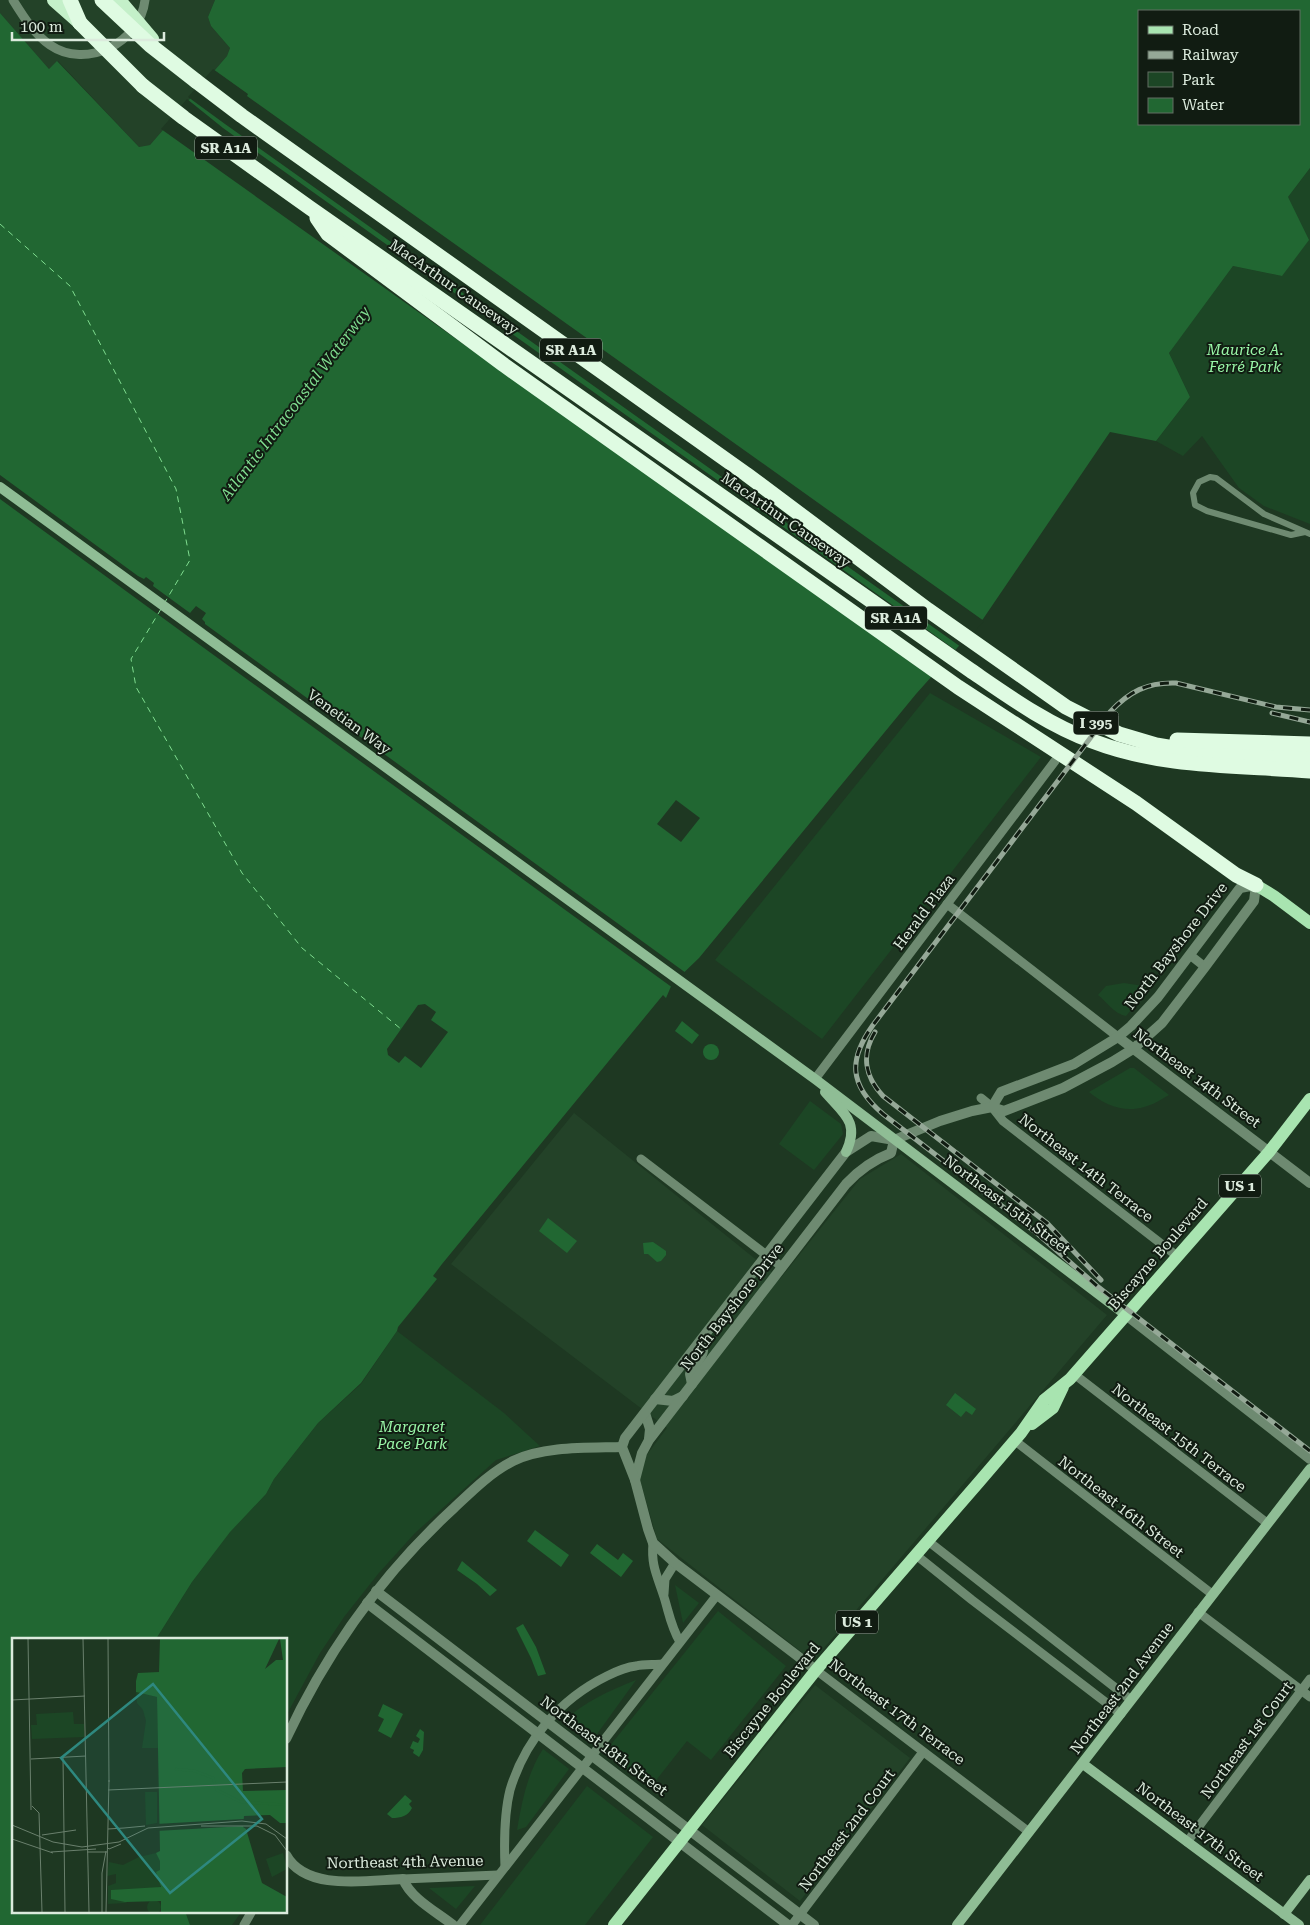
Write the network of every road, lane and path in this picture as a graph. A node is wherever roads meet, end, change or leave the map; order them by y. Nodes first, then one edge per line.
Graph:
1 (13, 0) edge
2 (54, 0) edge
3 (70, 0) edge
4 (102, 0) edge
5 (119, 0) edge
6 (144, 0) edge
7 (80, 23) junction
8 (196, 81) junction
9 (310, 208) junction
10 (0, 487) edge
11 (1307, 533) edge
12 (945, 622) joint
13 (1022, 704) joint
14 (1112, 731) junction
15 (1310, 744) edge
16 (1310, 758) edge
17 (1055, 761) dead end
18 (1310, 771) edge
19 (1256, 886) junction
20 (947, 904) junction
21 (1310, 923) edge
22 (1190, 955) junction
23 (1205, 967) junction
24 (681, 981) joint
25 (1118, 1037) junction
26 (1133, 1049) junction
27 (815, 1079) junction
28 (981, 1098) dead end
29 (1310, 1099) edge
30 (992, 1107) junction
31 (894, 1140) junction
32 (846, 1152) junction
33 (1269, 1152) junction
34 (641, 1158) dead end
35 (1310, 1183) edge
36 (767, 1255) junction
37 (1177, 1256) junction
38 (782, 1267) junction
39 (1126, 1315) junction
40 (702, 1339) junction
41 (1070, 1378) junction
42 (692, 1384) junction
43 (684, 1395) junction
44 (655, 1399) junction
45 (645, 1413) junction
46 (1018, 1437) junction
47 (649, 1440) junction
48 (622, 1446) junction
49 (1310, 1459) edge
50 (1310, 1469) edge
51 (636, 1480) junction
52 (1267, 1523) junction
53 (928, 1541) junction
54 (653, 1543) junction
55 (916, 1555) junction
56 (675, 1563) junction
57 (376, 1591) junction
58 (1212, 1594) junction
59 (717, 1595) junction
60 (664, 1596) junction
61 (367, 1603) junction
62 (1198, 1612) junction
63 (680, 1642) junction
64 (662, 1664) junction
65 (816, 1670) junction
66 (484, 1673) junction
67 (1310, 1680) edge
68 (474, 1686) junction
69 (1302, 1690) junction
70 (1310, 1697) edge
71 (1131, 1700) junction
72 (1121, 1714) junction
73 (548, 1721) junction
74 (538, 1734) junction
75 (288, 1735) edge
76 (923, 1752) junction
77 (592, 1755) junction
78 (1083, 1764) junction
79 (582, 1768) junction
80 (689, 1830) junction
81 (1029, 1832) junction
82 (679, 1842) junction
83 (1187, 1842) junction
84 (288, 1860) edge
85 (505, 1867) junction
86 (498, 1876) junction
87 (403, 1879) junction
88 (1310, 1880) edge
89 (251, 1912) edge
90 (800, 1914) junction
91 (1284, 1914) junction
92 (244, 1925) edge
93 (453, 1925) edge
94 (460, 1925) edge
95 (614, 1925) edge
96 (788, 1925) edge
97 (792, 1925) edge
98 (814, 1925) edge
99 (957, 1925) edge
100 (1299, 1925) edge

1 - 6 street
2 - 7 highway, MacArthur Causeway / SR A1A
3 - 7 highway
4 - 8 highway, bridge
5 - 8 highway, MacArthur Causeway / SR A1A, bridge
7 - 9 highway, MacArthur Causeway / SR A1A, bridge
8 - 12 highway, MacArthur Causeway / SR A1A
9 - 13 highway, MacArthur Causeway / SR A1A
9 - 19 highway
10 - 24 main road, Venetian Way
11 - 11 street
12 - 14 highway, MacArthur Causeway / I 395
13 - 18 highway, I 395
14 - 15 highway
14 - 16 highway, I 395
17 - 20 street, Herald Plaza
19 - 21 main road
19 - 22 street, North Bayshore Drive
19 - 23 street, North Bayshore Drive
20 - 25 street, Northeast 14th Street
20 - 27 street, Herald Plaza
22 - 23 street
22 - 25 street, North Bayshore Drive
23 - 26 street, North Bayshore Drive
24 - 27 main road, Northeast 15th Street
25 - 26 street, Northeast 14th Street
25 - 30 street, North Bayshore Drive
26 - 30 street, North Bayshore Drive
26 - 33 street, Northeast 14th Street
27 - 31 main road, Northeast 15th Street
27 - 32 main road
28 - 30 street, Northeast 14th Terrace
29 - 33 main road, Biscayne Boulevard / US 1
30 - 31 street, North Bayshore Drive
30 - 37 street, Northeast 14th Terrace
31 - 32 street, North Bayshore Drive
31 - 38 street, North Bayshore Drive
31 - 39 main road, Northeast 15th Street
32 - 36 street, North Bayshore Drive
33 - 35 street, Northeast 14th Street
33 - 37 main road, Biscayne Boulevard / US 1
34 - 36 street
36 - 38 street
36 - 40 street, North Bayshore Drive
37 - 39 main road, Biscayne Boulevard / US 1
38 - 42 street, North Bayshore Drive
39 - 41 main road, Biscayne Boulevard / US 1
39 - 49 street, Northeast 15th Street
40 - 42 street
40 - 44 street, North Bayshore Drive
41 - 46 main road, Biscayne Boulevard / US 1
41 - 52 street, Northeast 15th Terrace
42 - 43 street, North Bayshore Drive
43 - 44 street
43 - 47 street, North Bayshore Drive
44 - 45 street, North Bayshore Drive
45 - 47 street
45 - 48 street, North Bayshore Drive
46 - 53 main road, Biscayne Boulevard / US 1
46 - 58 street, Northeast 16th Street
47 - 51 street, North Bayshore Drive
48 - 51 street
48 - 57 street
50 - 52 main road, Northeast 2nd Avenue
51 - 54 street
52 - 58 main road, Northeast 2nd Avenue
53 - 55 main road, Biscayne Boulevard / US 1
53 - 71 street
54 - 56 street, Northeast 17th Terrace
54 - 60 street
55 - 65 main road, Biscayne Boulevard / US 1
55 - 72 street
56 - 59 street, Northeast 17th Terrace
56 - 60 street
57 - 61 street
57 - 66 street, Northeast 18th Street
58 - 62 main road, Northeast 2nd Avenue
59 - 63 street, Northeast 4th Avenue
59 - 65 street, Northeast 17th Terrace
60 - 63 street
61 - 68 street, Northeast 18th Street
61 - 75 street
62 - 69 street
62 - 71 main road, Northeast 2nd Avenue
63 - 64 street, Northeast 4th Avenue
64 - 73 street, Northeast 4th Avenue
64 - 77 street, Northeast 4th Avenue
65 - 76 street, Northeast 17th Terrace
65 - 80 main road, Biscayne Boulevard / US 1
66 - 68 street
66 - 73 street, Northeast 18th Street
67 - 69 street, Northeast 1st Court
68 - 74 street, Northeast 18th Street
69 - 70 street
69 - 83 street, Northeast 1st Court
71 - 72 main road, Northeast 2nd Avenue
72 - 78 main road, Northeast 2nd Avenue
73 - 74 street, Northeast 4th Avenue
73 - 77 street, Northeast 18th Street
74 - 79 street, Northeast 18th Street
74 - 85 street, Northeast 4th Avenue
76 - 81 street, Northeast 17th Terrace
76 - 90 street, Northeast 2nd Court
77 - 79 street, Northeast 4th Avenue
77 - 80 street, Northeast 18th Street
78 - 81 main road, Northeast 2nd Avenue
78 - 83 main road, Northeast 17th Street
79 - 82 street, Northeast 18th Street
79 - 85 street, Northeast 4th Avenue
80 - 82 main road, Biscayne Boulevard / US 1
80 - 90 street, Northeast 18th Street
81 - 99 main road, Northeast 2nd Avenue
82 - 95 main road, Biscayne Boulevard / US 1
82 - 96 street, Northeast 18th Street
83 - 91 main road, Northeast 17th Street
84 - 87 street, Northeast 4th Avenue
85 - 86 street, Northeast 4th Avenue
86 - 87 street, Northeast 4th Avenue
86 - 94 street, Northeast 4th Avenue
87 - 93 street
88 - 91 main road
89 - 92 street
90 - 97 street, Northeast 2nd Court
90 - 98 street, Northeast 18th Street
91 - 100 main road, Northeast 17th Street

